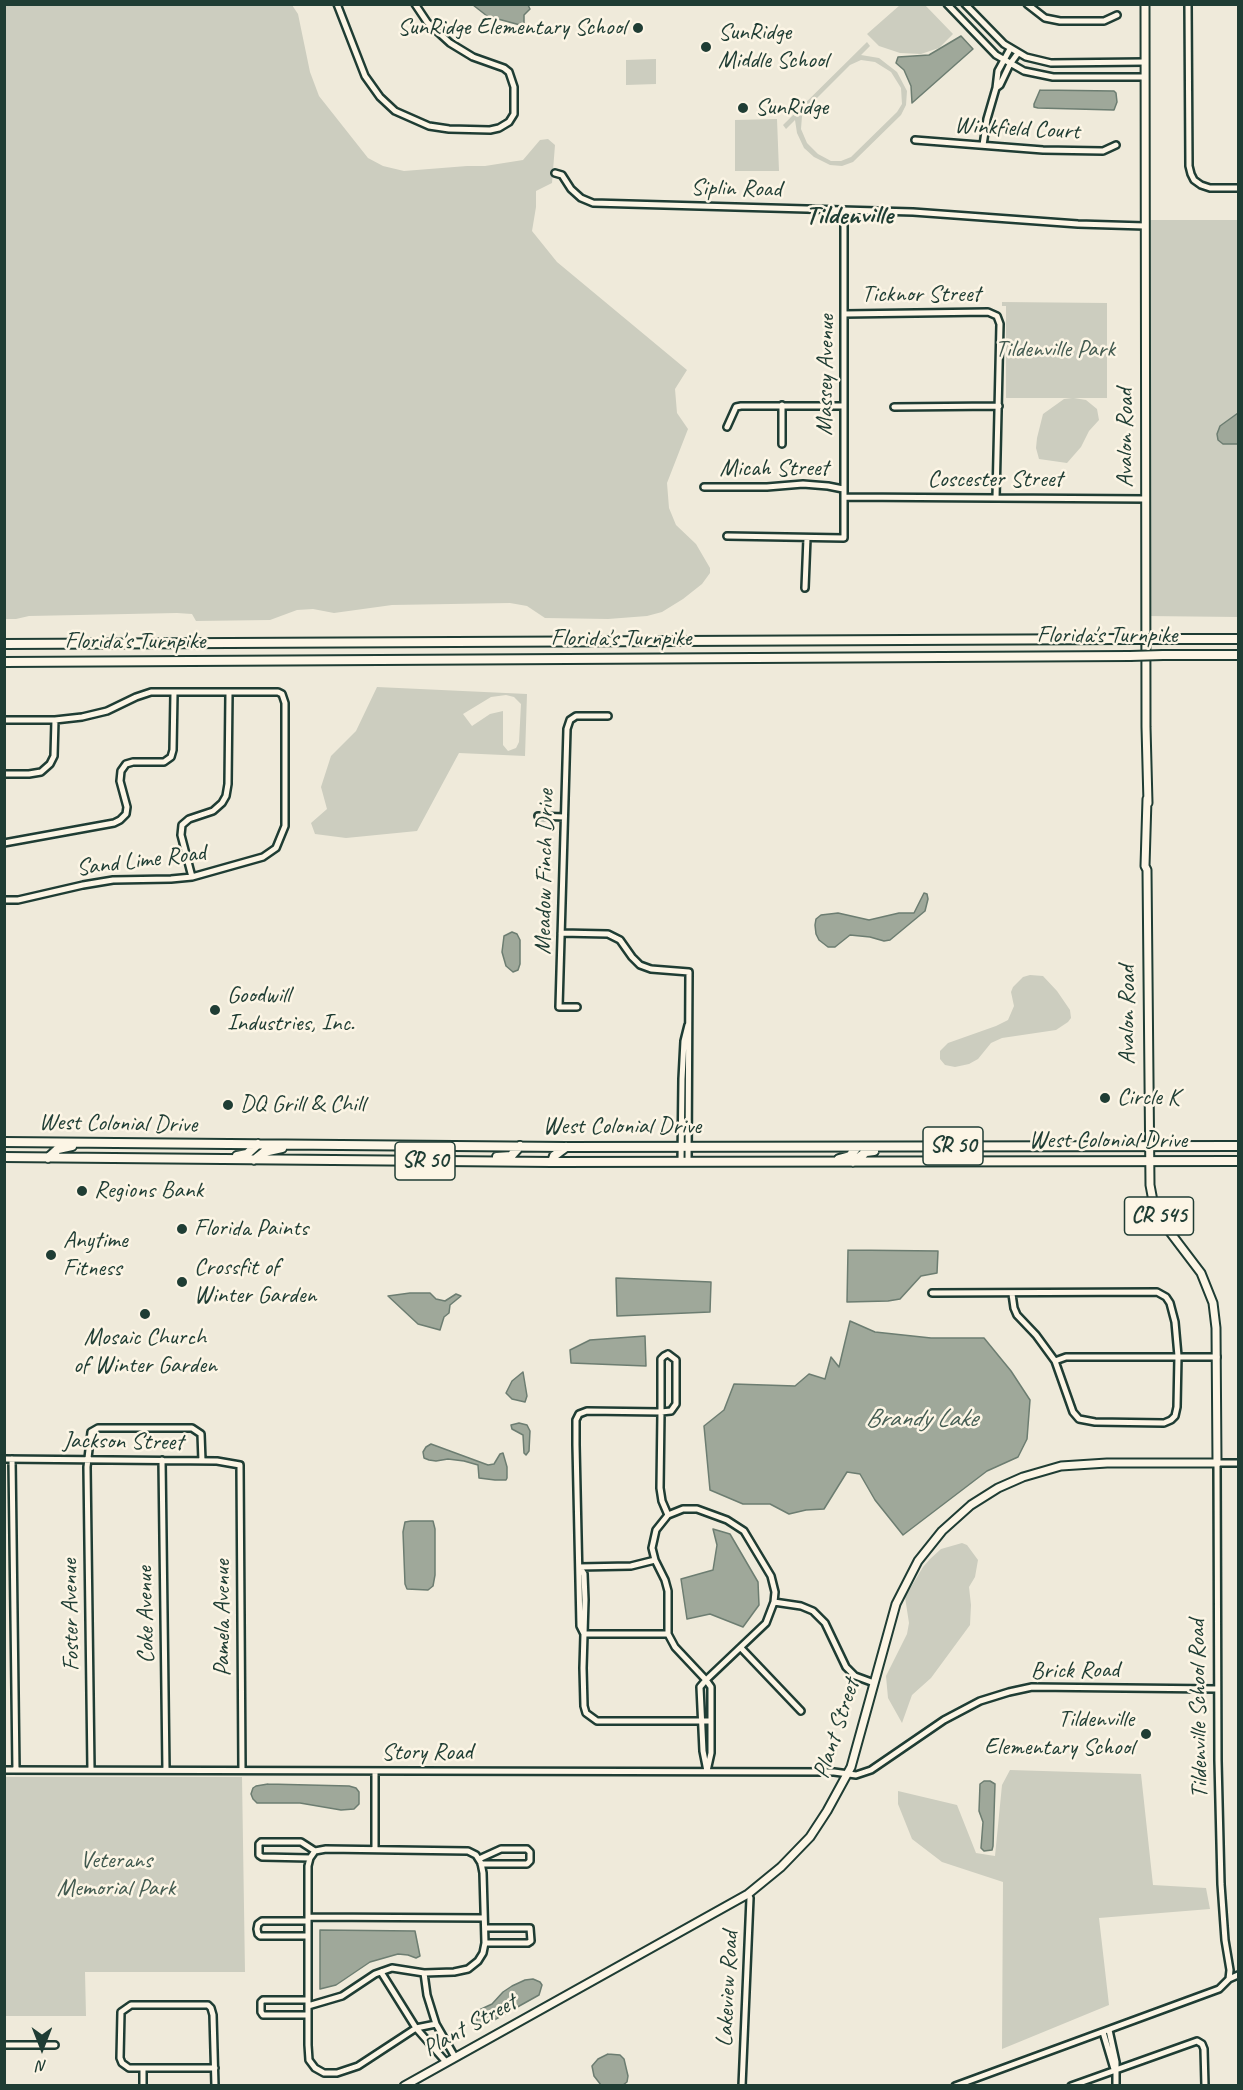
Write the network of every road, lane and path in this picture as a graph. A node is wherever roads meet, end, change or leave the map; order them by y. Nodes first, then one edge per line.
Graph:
1 (337, 4) edge
2 (415, 4) edge
3 (947, 4) edge
4 (965, 4) edge
5 (1027, 4) edge
6 (1145, 4) edge
7 (1188, 4) edge
8 (1117, 15) dead end
9 (1010, 49) junction
10 (1018, 53) junction
11 (1004, 60) junction
12 (1145, 62) junction
13 (1010, 64) junction
14 (1145, 76) junction
15 (996, 88) junction
16 (915, 140) dead end
17 (983, 145) junction
18 (1116, 145) dead end
19 (555, 173) dead end
20 (1239, 188) edge
21 (844, 211) junction
22 (1145, 225) junction
23 (844, 314) junction
24 (782, 405) junction
25 (844, 406) junction
26 (999, 406) junction
27 (894, 407) dead end
28 (727, 427) dead end
29 (782, 444) dead end
30 (704, 487) dead end
31 (843, 489) junction
32 (845, 497) junction
33 (996, 498) junction
34 (1146, 499) junction
35 (726, 536) dead end
36 (807, 538) junction
37 (805, 588) dead end
38 (1239, 639) edge
39 (4, 644) edge
40 (1239, 655) edge
41 (4, 662) edge
42 (174, 693) junction
43 (229, 693) junction
44 (608, 716) dead end
45 (4, 720) edge
46 (55, 720) junction
47 (4, 774) edge
48 (538, 816) dead end
49 (564, 818) junction
50 (4, 843) edge
51 (192, 877) junction
52 (4, 900) edge
53 (561, 933) junction
54 (577, 1007) dead end
55 (690, 1014) junction
56 (683, 1092) junction
57 (690, 1092) junction
58 (4, 1142) edge
59 (83, 1143) junction
60 (258, 1144) junction
61 (298, 1144) junction
62 (1149, 1145) junction
63 (520, 1146) junction
64 (1239, 1146) edge
65 (566, 1147) junction
66 (685, 1147) junction
67 (857, 1147) junction
68 (906, 1147) junction
69 (4, 1157) edge
70 (48, 1158) junction
71 (218, 1159) junction
72 (254, 1160) junction
73 (1149, 1160) junction
74 (465, 1161) junction
75 (1239, 1161) edge
76 (552, 1162) junction
77 (685, 1162) junction
78 (829, 1162) junction
79 (853, 1162) junction
80 (932, 1293) dead end
81 (1012, 1294) junction
82 (1178, 1356) junction
83 (1217, 1358) junction
84 (1055, 1361) junction
85 (661, 1376) junction
86 (676, 1376) junction
87 (661, 1412) junction
88 (4, 1459) edge
89 (12, 1459) junction
90 (88, 1459) junction
91 (162, 1460) junction
92 (202, 1461) junction
93 (1217, 1463) junction
94 (1239, 1463) edge
95 (240, 1465) joint
96 (668, 1515) junction
97 (655, 1560) junction
98 (579, 1566) junction
99 (774, 1602) junction
100 (584, 1634) junction
101 (668, 1634) junction
102 (741, 1648) junction
103 (706, 1680) junction
104 (874, 1683) junction
105 (1216, 1689) junction
106 (801, 1711) dead end
107 (700, 1721) junction
108 (711, 1721) junction
109 (4, 1770) edge
110 (16, 1770) junction
111 (91, 1770) junction
112 (165, 1770) junction
113 (242, 1770) junction
114 (375, 1771) junction
115 (707, 1771) junction
116 (848, 1774) junction
117 (375, 1850) junction
118 (315, 1851) junction
119 (310, 1858) junction
120 (480, 1862) junction
121 (748, 1894) junction
122 (484, 1918) junction
123 (308, 1919) junction
124 (485, 1928) junction
125 (308, 1936) junction
126 (485, 1943) junction
127 (381, 1972) junction
128 (424, 1973) junction
129 (1239, 1975) edge
130 (1228, 1979) junction
131 (308, 2003) junction
132 (308, 2015) junction
133 (436, 2024) junction
134 (416, 2028) junction
135 (1106, 2031) junction
136 (4, 2044) edge
137 (55, 2045) dead end
138 (455, 2056) junction
139 (446, 2061) junction
140 (215, 2068) junction
141 (143, 2069) junction
142 (1115, 2070) junction
143 (143, 2085) edge
144 (215, 2085) edge
145 (404, 2085) edge
146 (742, 2085) edge
147 (955, 2085) edge
148 (1071, 2085) edge
149 (1116, 2085) edge
150 (1205, 2085) edge

1 - 2 street
3 - 11 street
4 - 9 street
5 - 8 street
6 - 12 main road, Avalon Road / CR 545
7 - 20 street
9 - 10 street
9 - 11 street
10 - 12 street
10 - 13 street
11 - 13 street
11 - 15 street
12 - 14 main road, Avalon Road / CR 545
13 - 14 street
13 - 15 street
14 - 22 main road, Avalon Road / CR 545
15 - 17 street
16 - 17 street, Winkfield Court
17 - 18 street, Winkfield Court
19 - 21 street, Siplin Road
21 - 22 street, Siplin Road
21 - 23 street, Massey Avenue
22 - 34 main road, Avalon Road / CR 545
23 - 25 street, Massey Avenue
23 - 26 street, Ticknor Street
24 - 25 street
24 - 28 street
24 - 29 street
25 - 31 street, Massey Avenue
26 - 27 street
26 - 33 street
30 - 31 street, Micah Street
31 - 32 street, Massey Avenue
32 - 33 street, Coscester Street
32 - 36 street, Massey Avenue
33 - 34 street, Coscester Street
34 - 62 main road, Avalon Road / CR 545
35 - 36 street
36 - 37 street
38 - 39 highway, Florida's Turnpike, bridge
40 - 41 highway, Florida's Turnpike, bridge
42 - 43 street
42 - 46 street
42 - 50 street
43 - 51 street
43 - 51 street, Sand Lime Road
44 - 49 street, Meadow Finch Drive
45 - 46 street
46 - 47 street
48 - 49 street
49 - 53 street, Meadow Finch Drive
51 - 52 street, Sand Lime Road
53 - 54 street, Meadow Finch Drive
53 - 55 street
55 - 56 street
55 - 57 street
56 - 57 street
56 - 66 street
57 - 66 street
58 - 59 highway, West Colonial Drive / SR 50
59 - 60 highway, West Colonial Drive / SR 50
59 - 70 highway
60 - 61 highway, West Colonial Drive / SR 50
60 - 71 highway
61 - 63 highway, West Colonial Drive / SR 50
61 - 72 highway
62 - 64 highway, West Colonial Drive / SR 50
62 - 68 highway, West Colonial Drive / SR 50
62 - 73 main road, Avalon Road / CR 545
63 - 65 highway, West Colonial Drive / SR 50
63 - 74 highway
65 - 66 highway, West Colonial Drive / SR 50
65 - 76 highway
66 - 67 highway, West Colonial Drive / SR 50
66 - 77 street
67 - 68 highway, West Colonial Drive / SR 50
67 - 78 highway
68 - 79 highway
69 - 70 highway, West Colonial Drive / SR 50
70 - 71 highway, West Colonial Drive / SR 50
71 - 72 highway, West Colonial Drive / SR 50
72 - 74 highway, West Colonial Drive / SR 50
73 - 75 highway, West Colonial Drive / SR 50
73 - 79 highway, West Colonial Drive / SR 50
73 - 83 main road, Tildenville School Road / CR 545
74 - 76 highway, West Colonial Drive / SR 50
76 - 77 highway, West Colonial Drive / SR 50
77 - 78 highway, West Colonial Drive / SR 50
78 - 79 highway, West Colonial Drive / SR 50
80 - 81 street
81 - 82 street
81 - 84 street
82 - 83 street
82 - 84 street
82 - 84 street
83 - 93 main road, Tildenville School Road / CR 545
85 - 86 street
85 - 86 street
85 - 87 street
86 - 87 street
87 - 96 street
87 - 98 street
88 - 89 street, Jackson Street
89 - 90 street, Jackson Street
89 - 110 street
90 - 91 street, Jackson Street
90 - 92 street, Foster Avenue
90 - 111 street, Foster Avenue
91 - 92 street, Jackson Street
91 - 112 street, Coke Avenue
92 - 95 street, Jackson Street
93 - 94 street
93 - 104 main road, Plant Street
93 - 105 street, Tildenville School Road
95 - 113 street, Pamela Avenue
96 - 97 street
96 - 99 street
97 - 98 street
97 - 101 street
98 - 100 street
99 - 102 street
99 - 104 street
100 - 101 street
100 - 107 street
101 - 103 street
102 - 103 street
102 - 106 street
103 - 107 street
103 - 108 street
104 - 116 main road, Plant Street
105 - 116 street, Brick Road
105 - 130 street, Tildenville School Road
107 - 108 street
107 - 115 street
108 - 115 street
109 - 110 street, Story Road
110 - 111 street, Story Road
111 - 112 street, Story Road
112 - 113 street, Story Road
113 - 114 street, Story Road
114 - 115 street, Story Road
114 - 117 street
115 - 116 street, Story Road
116 - 121 main road, Plant Street
117 - 118 street
117 - 120 street
118 - 119 street
118 - 119 street
119 - 123 street
120 - 120 street
120 - 122 street
121 - 138 main road, Plant Street
121 - 146 street, Lakeview Road
122 - 123 street
122 - 124 street
123 - 125 street
123 - 125 street
124 - 126 street
124 - 126 street
125 - 131 street
126 - 128 street
127 - 128 street
127 - 131 street
127 - 134 street
128 - 133 street
129 - 130 street
130 - 135 street
131 - 132 street
131 - 132 street
132 - 134 street
133 - 134 street
133 - 138 street
134 - 139 street
135 - 142 street
135 - 147 street
136 - 137 street
138 - 139 main road, Plant Street
139 - 145 main road, Plant Street
140 - 141 street
140 - 141 street
140 - 144 street
141 - 143 street
142 - 148 street
142 - 149 street
142 - 150 street

